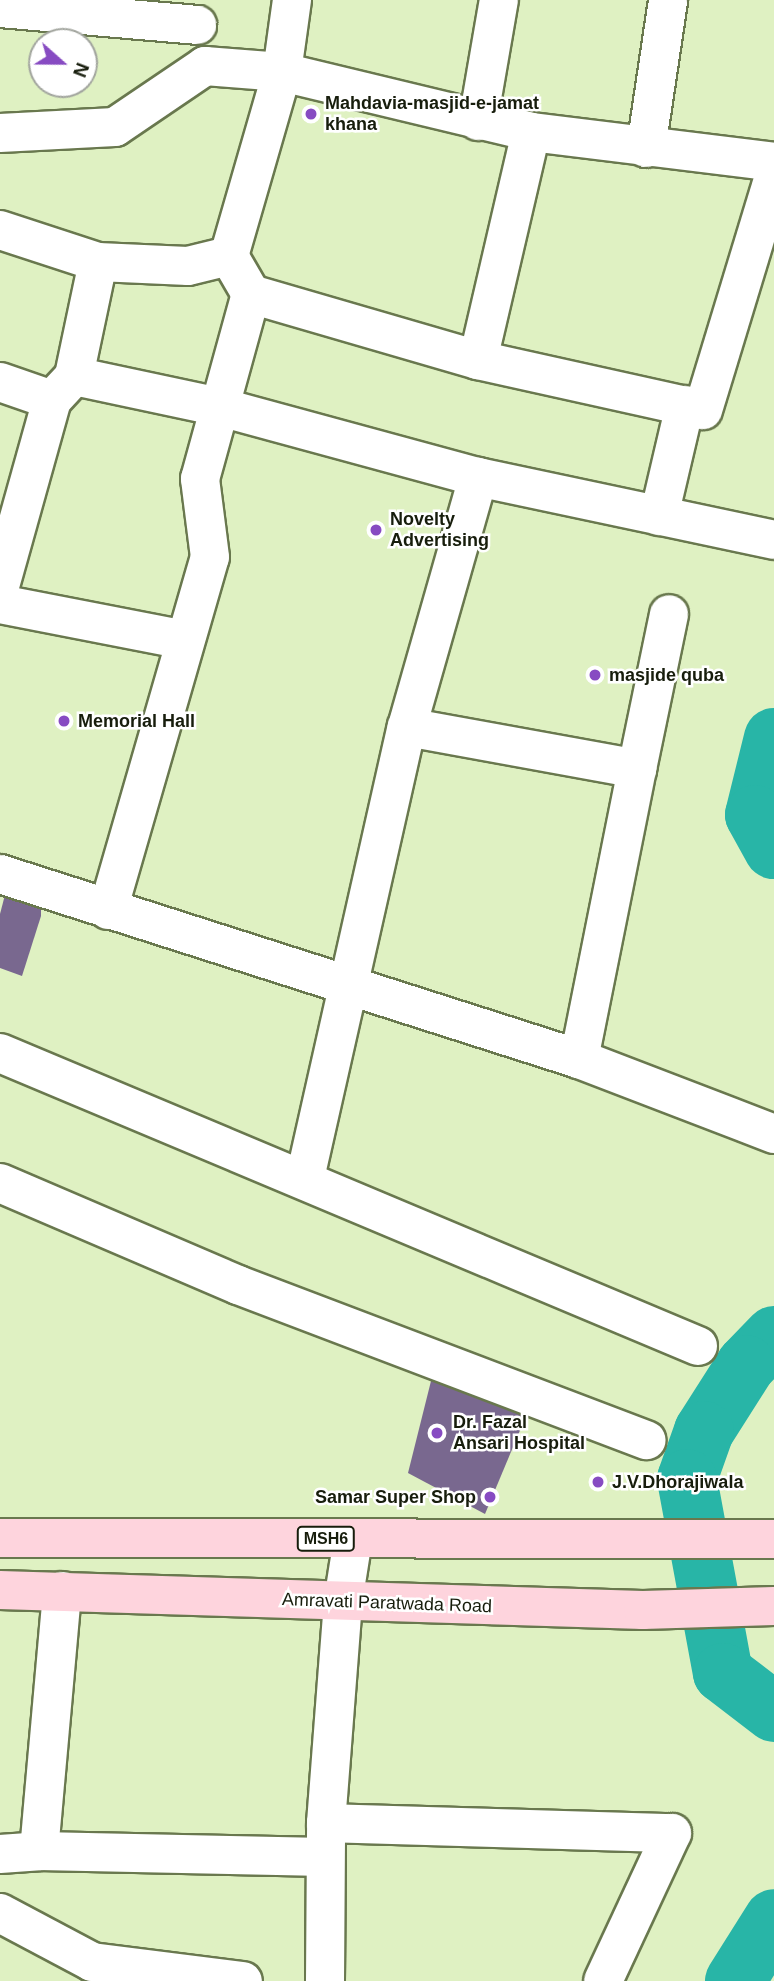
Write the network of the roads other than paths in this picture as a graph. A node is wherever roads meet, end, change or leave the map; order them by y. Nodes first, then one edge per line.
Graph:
1 (292, 0) edge
2 (499, 0) edge
3 (668, 0) edge
4 (0, 8) edge
5 (197, 25) dead end
6 (282, 72) junction
7 (478, 121) junction
8 (531, 132) junction
9 (0, 133) edge
10 (646, 148) junction
11 (774, 162) edge
12 (774, 177) edge
13 (0, 230) edge
14 (229, 256) junction
15 (98, 262) junction
16 (251, 294) junction
17 (478, 360) junction
18 (0, 382) edge
19 (63, 388) junction
20 (685, 405) junction
21 (220, 407) junction
22 (478, 477) junction
23 (659, 516) junction
24 (774, 540) edge
25 (0, 586) edge
26 (0, 604) edge
27 (669, 614) dead end
28 (185, 640) junction
29 (407, 727) junction
30 (637, 769) junction
31 (0, 874) edge
32 (108, 911) junction
33 (348, 983) junction
34 (0, 1053) edge
35 (579, 1059) junction
36 (774, 1134) edge
37 (305, 1178) junction
38 (0, 1183) edge
39 (698, 1346) dead end
40 (647, 1440) dead end
41 (0, 1538) edge
42 (353, 1539) junction
43 (774, 1539) edge
44 (0, 1590) edge
45 (62, 1591) junction
46 (343, 1602) junction
47 (757, 1607) edge
48 (326, 1840) junction
49 (39, 1851) junction
50 (0, 1854) edge
51 (0, 1913) edge
52 (84, 1972) edge
53 (243, 1981) edge
54 (325, 1981) edge
55 (603, 1981) edge

1 - 6 street
2 - 7 street
3 - 10 street
4 - 5 street
6 - 7 street
6 - 9 street
6 - 14 street
7 - 8 street
8 - 10 street
8 - 17 street
10 - 11 street
12 - 20 street
13 - 15 street
14 - 15 street
14 - 16 street
15 - 19 street
16 - 17 street
16 - 21 street
17 - 20 street
18 - 19 street
19 - 21 street
19 - 25 street
20 - 23 street
21 - 22 street
21 - 28 street
22 - 23 street
22 - 29 street
23 - 24 street
26 - 28 street
27 - 30 street
28 - 32 street
29 - 30 street
29 - 33 street
30 - 35 street
31 - 32 street
32 - 33 street
33 - 35 street
33 - 37 street
34 - 37 street
35 - 36 street
37 - 39 street
38 - 40 street
41 - 42 main road, MSH6
42 - 43 main road, MSH6
42 - 46 street
44 - 45 main road, Amravati Paratwada Road
45 - 46 main road, Amravati Paratwada Road
45 - 49 street
46 - 47 main road, Amravati Paratwada Road
46 - 48 street
48 - 49 street
48 - 54 street
48 - 55 street
49 - 50 street
51 - 52 street
52 - 53 street

